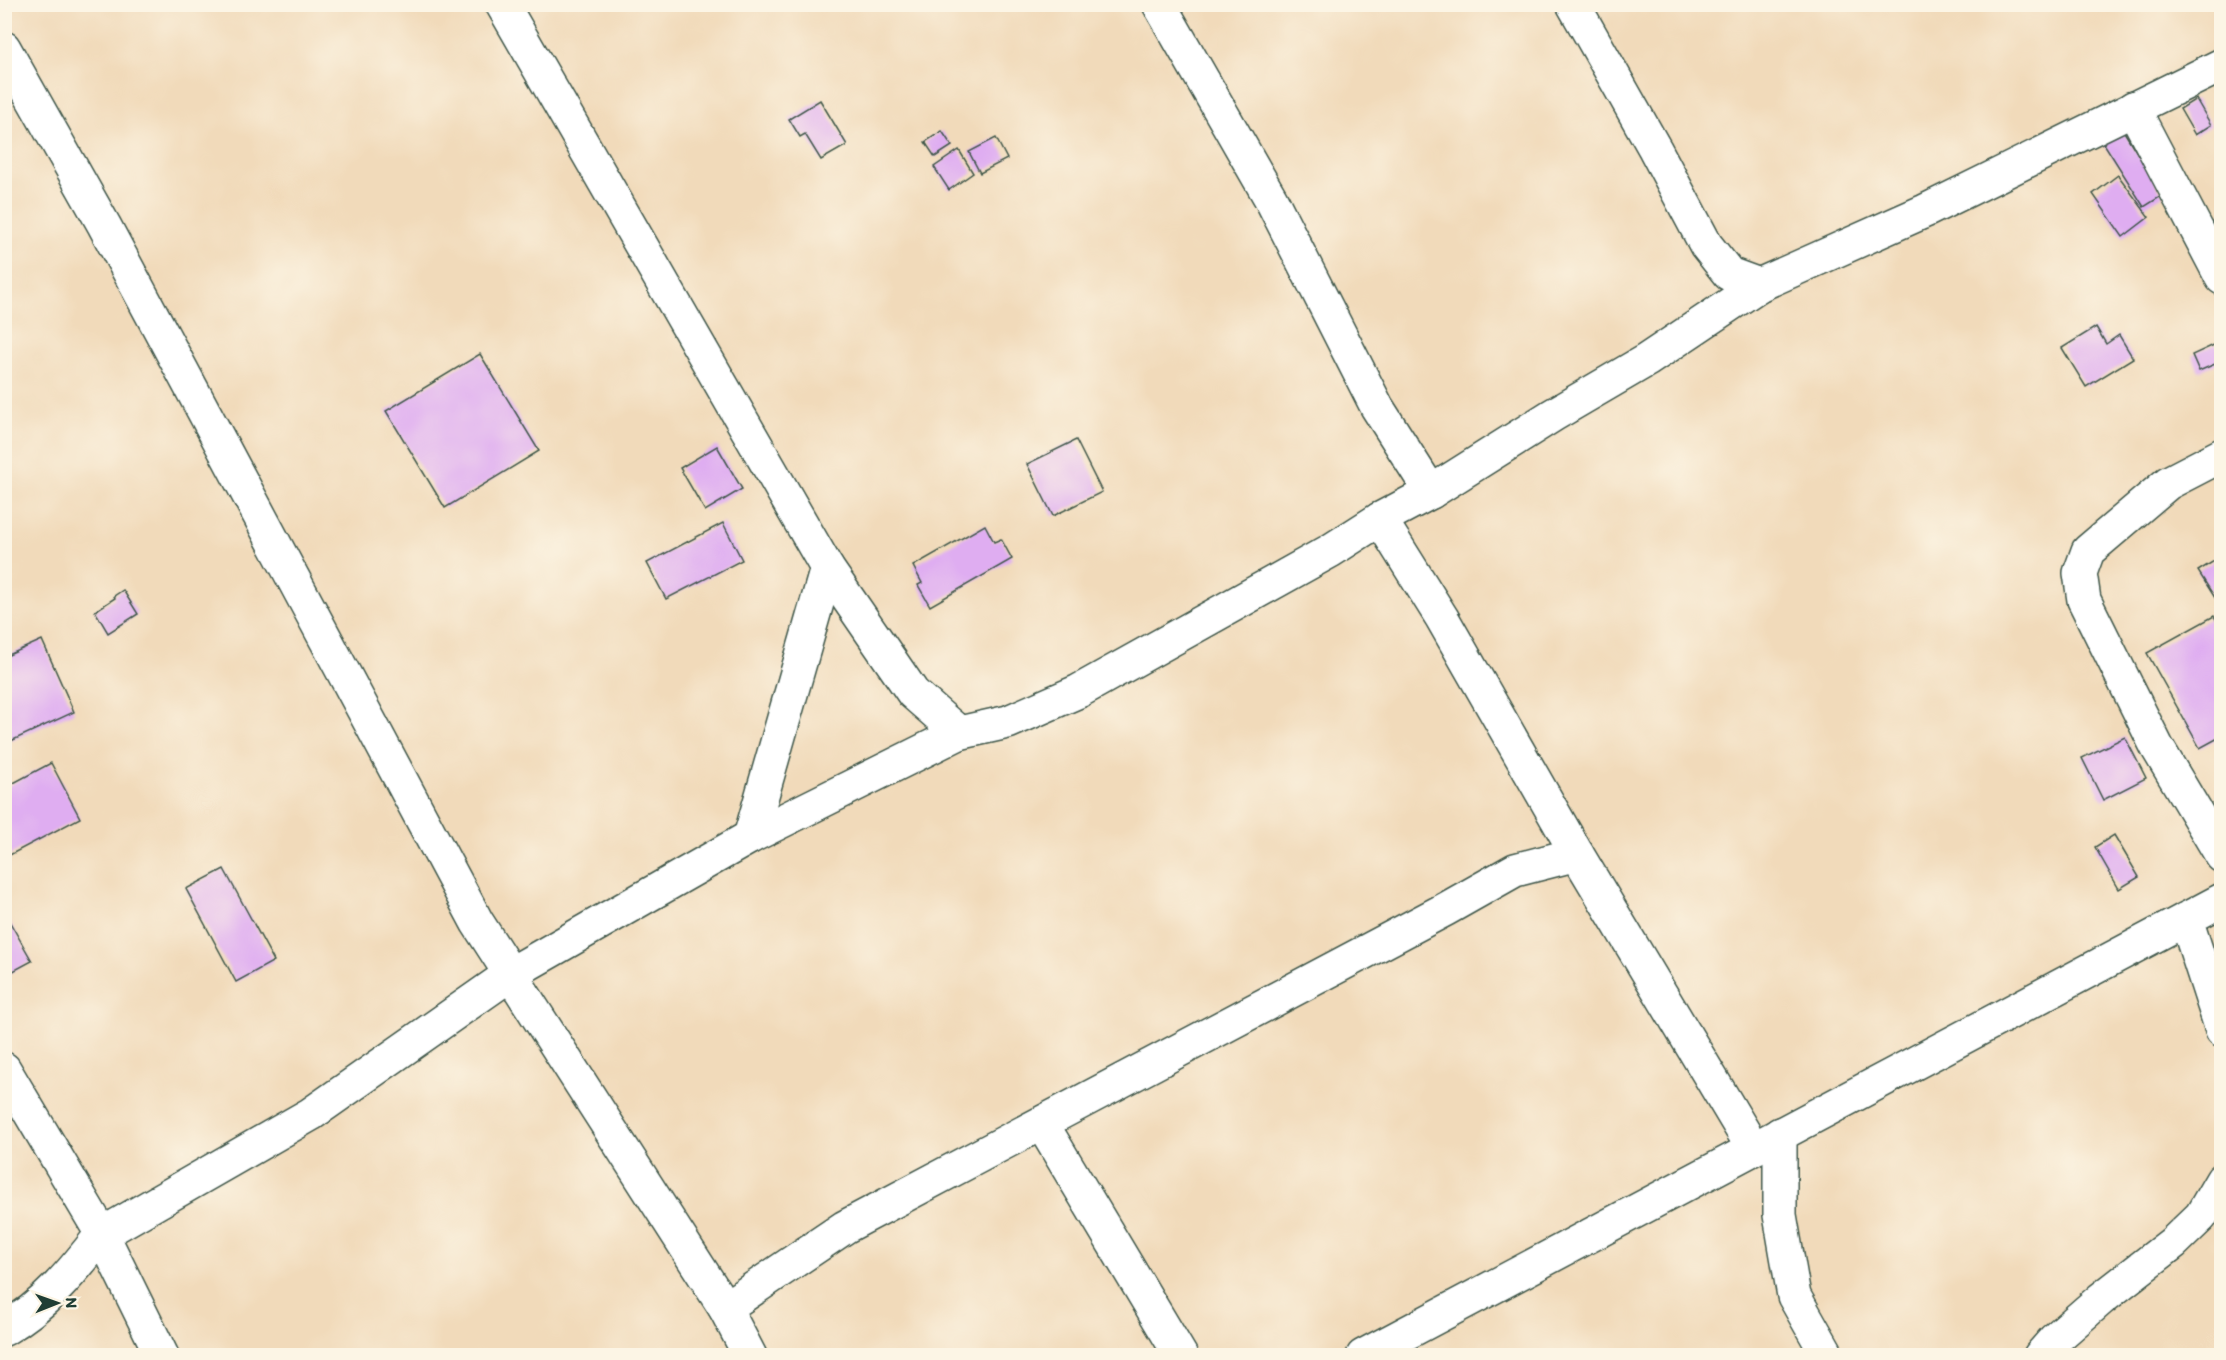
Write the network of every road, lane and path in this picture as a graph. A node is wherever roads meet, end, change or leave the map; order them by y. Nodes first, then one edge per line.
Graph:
1 (502, 4) edge
2 (1159, 4) edge
3 (1573, 4) edge
4 (4, 48) edge
5 (2222, 64) edge
6 (2133, 108) junction
7 (2222, 278) edge
8 (1759, 285) junction
9 (2222, 455) edge
10 (1431, 492) junction
11 (1380, 519) junction
12 (827, 568) junction
13 (959, 732) junction
14 (750, 837) junction
15 (1577, 854) junction
16 (2222, 856) edge
17 (2222, 900) edge
18 (2186, 919) junction
19 (512, 973) junction
20 (2222, 1030) edge
21 (4, 1069) edge
22 (1042, 1124) junction
23 (1766, 1141) junction
24 (2222, 1180) edge
25 (102, 1234) junction
26 (725, 1308) junction
27 (4, 1329) edge
28 (162, 1356) edge
29 (750, 1356) edge
30 (1181, 1356) edge
31 (1363, 1356) edge
32 (1828, 1356) edge
33 (2040, 1356) edge

1 - 12 street
2 - 10 street
3 - 8 street
4 - 19 street
5 - 6 street
6 - 7 street
6 - 8 street
8 - 10 street
9 - 16 street
10 - 11 street
11 - 13 street
11 - 15 street
12 - 13 street
12 - 14 street
13 - 14 street
14 - 19 street
15 - 22 street
15 - 23 street
17 - 18 street
18 - 20 street
18 - 23 street
19 - 25 street
19 - 26 street
21 - 25 street
22 - 26 street
22 - 30 street
23 - 31 street
23 - 32 street
24 - 33 street
25 - 27 street
25 - 28 street
26 - 29 street

